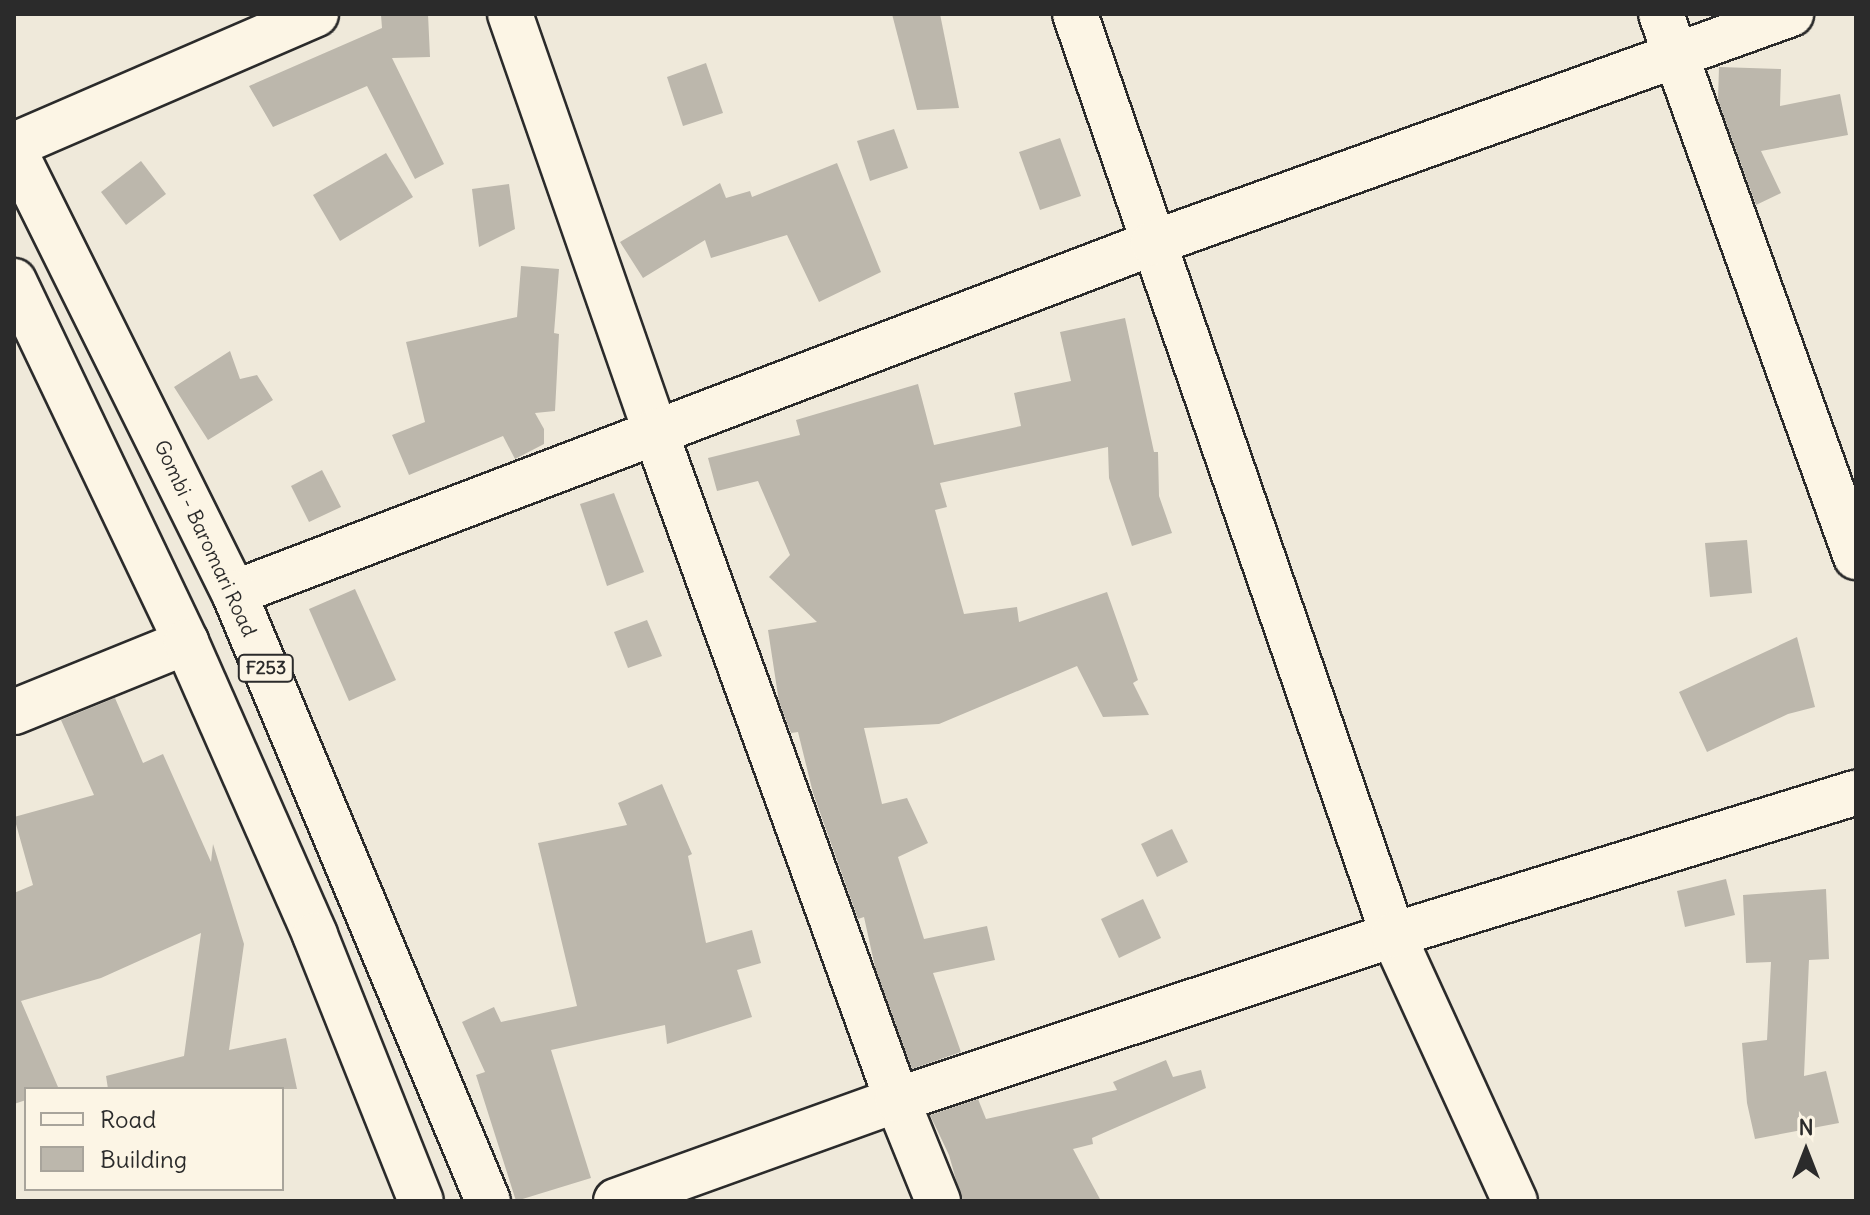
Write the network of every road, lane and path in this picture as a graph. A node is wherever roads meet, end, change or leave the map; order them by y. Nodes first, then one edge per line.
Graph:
1 (316, 14) edge
2 (510, 14) edge
3 (1075, 14) edge
4 (1791, 14) edge
5 (1666, 34) edge
6 (14, 148) edge
7 (1153, 243) junction
8 (14, 281) edge
9 (655, 431) junction
10 (1856, 557) edge
11 (234, 593) junction
12 (186, 642) junction
13 (14, 712) edge
14 (1856, 793) edge
15 (1393, 935) junction
16 (897, 1100) junction
17 (421, 1201) edge
18 (488, 1201) edge
19 (616, 1201) edge
20 (938, 1201) edge
21 (1515, 1201) edge

1 - 6 street
2 - 9 street
3 - 7 street
4 - 5 street
5 - 7 street
5 - 10 street
6 - 11 street, Gombi - Baromari Road / F253
7 - 9 street
7 - 15 street
8 - 12 street, F253
9 - 11 street
9 - 16 street
11 - 18 street, Gombi - Baromari Road / F253
12 - 13 street
12 - 17 street, F253
14 - 15 street
15 - 16 street
15 - 21 street
16 - 19 street
16 - 20 street

